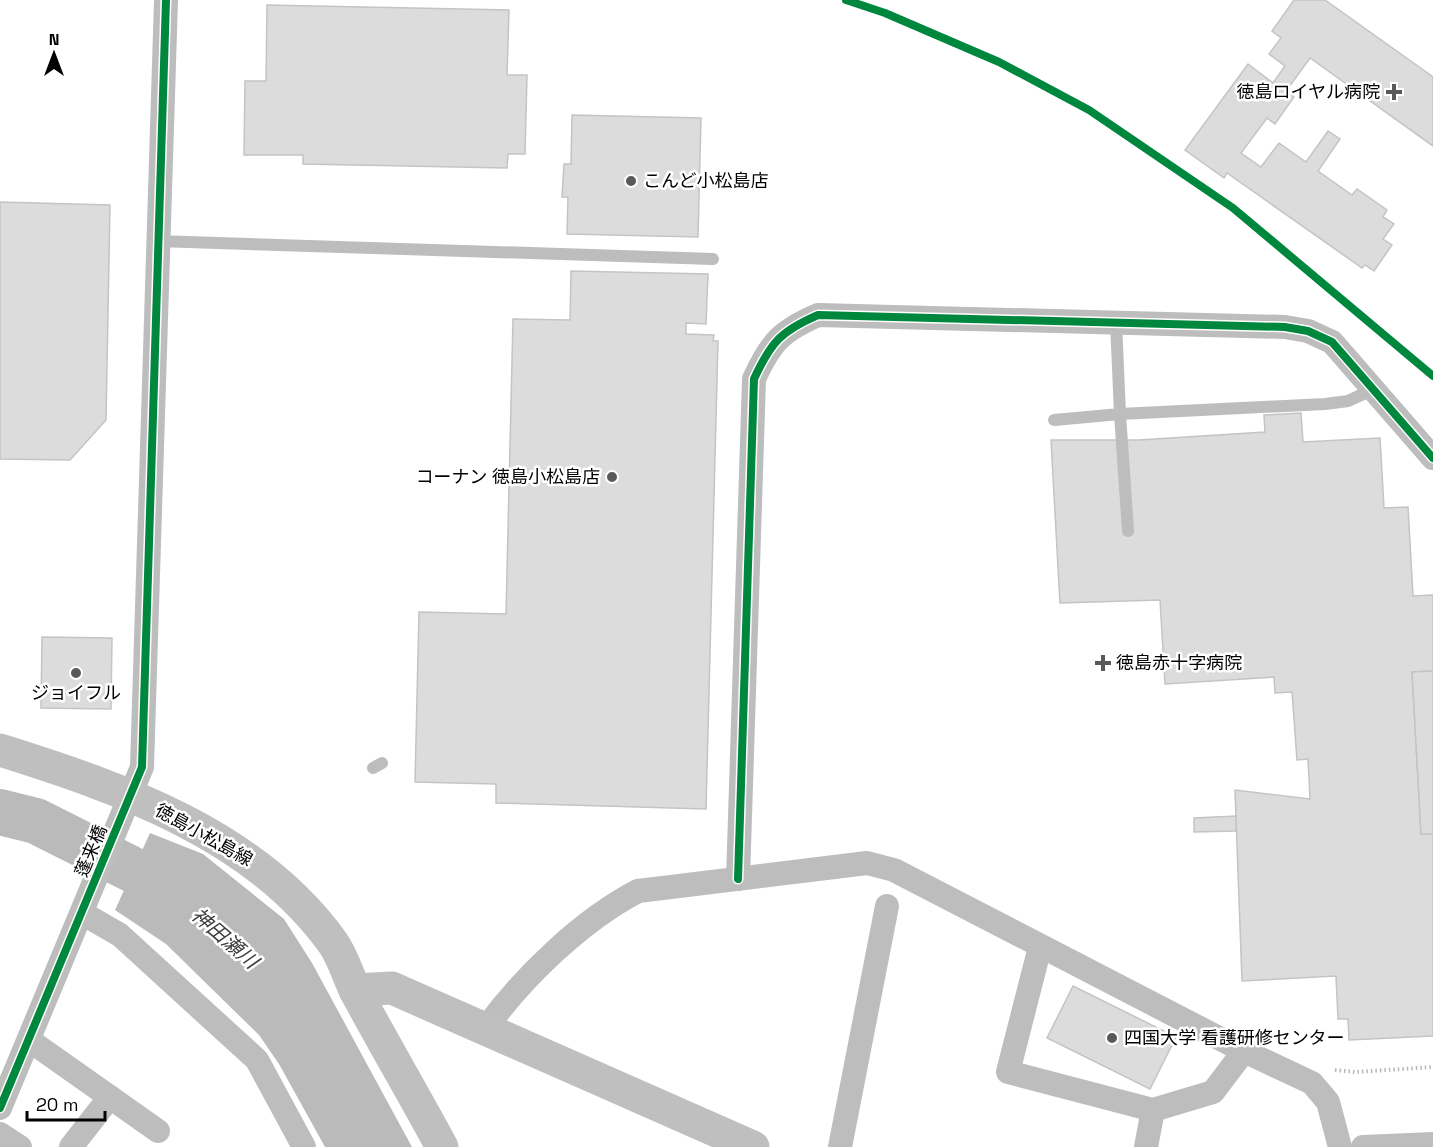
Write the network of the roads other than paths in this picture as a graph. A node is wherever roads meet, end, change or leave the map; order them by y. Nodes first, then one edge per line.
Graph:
1 (165, 0) edge
2 (157, 241) junction
3 (713, 259) dead end
4 (1116, 322) junction
5 (1374, 389) junction
6 (1120, 414) junction
7 (1054, 420) dead end
8 (1433, 458) edge
9 (1128, 531) dead end
10 (0, 750) edge
11 (127, 806) junction
12 (738, 879) junction
13 (85, 905) junction
14 (887, 906) dead end
15 (1040, 947) junction
16 (355, 990) junction
17 (486, 1028) junction
18 (29, 1040) junction
19 (1244, 1052) junction
20 (110, 1097) junction
21 (0, 1108) edge
22 (1153, 1110) junction
23 (158, 1131) dead end
24 (0, 1134) edge
25 (1433, 1144) edge
26 (20, 1147) edge
27 (71, 1147) edge
28 (304, 1147) edge
29 (442, 1147) edge
30 (753, 1147) edge
31 (840, 1147) edge
32 (1146, 1147) edge
33 (1340, 1147) edge
34 (1363, 1147) edge

1 - 2 street, 蓬来橋
2 - 3 lane
2 - 11 street, 蓬来橋
4 - 5 street
4 - 6 lane
4 - 12 street
5 - 6 lane
5 - 8 street
6 - 7 lane
6 - 9 lane
10 - 11 main road, 徳島小松島線
11 - 13 street, 蓬来橋
11 - 16 main road, 徳島小松島線
12 - 15 street
12 - 17 street
13 - 18 street, 蓬来橋
13 - 28 street
14 - 31 street
15 - 19 street
15 - 22 street
16 - 17 main road
16 - 29 main road, 徳島小松島線
17 - 30 main road
18 - 20 street
18 - 21 street, 蓬来橋
19 - 22 street
19 - 33 street
20 - 23 street
20 - 27 street
22 - 32 street
24 - 26 street
25 - 34 street

